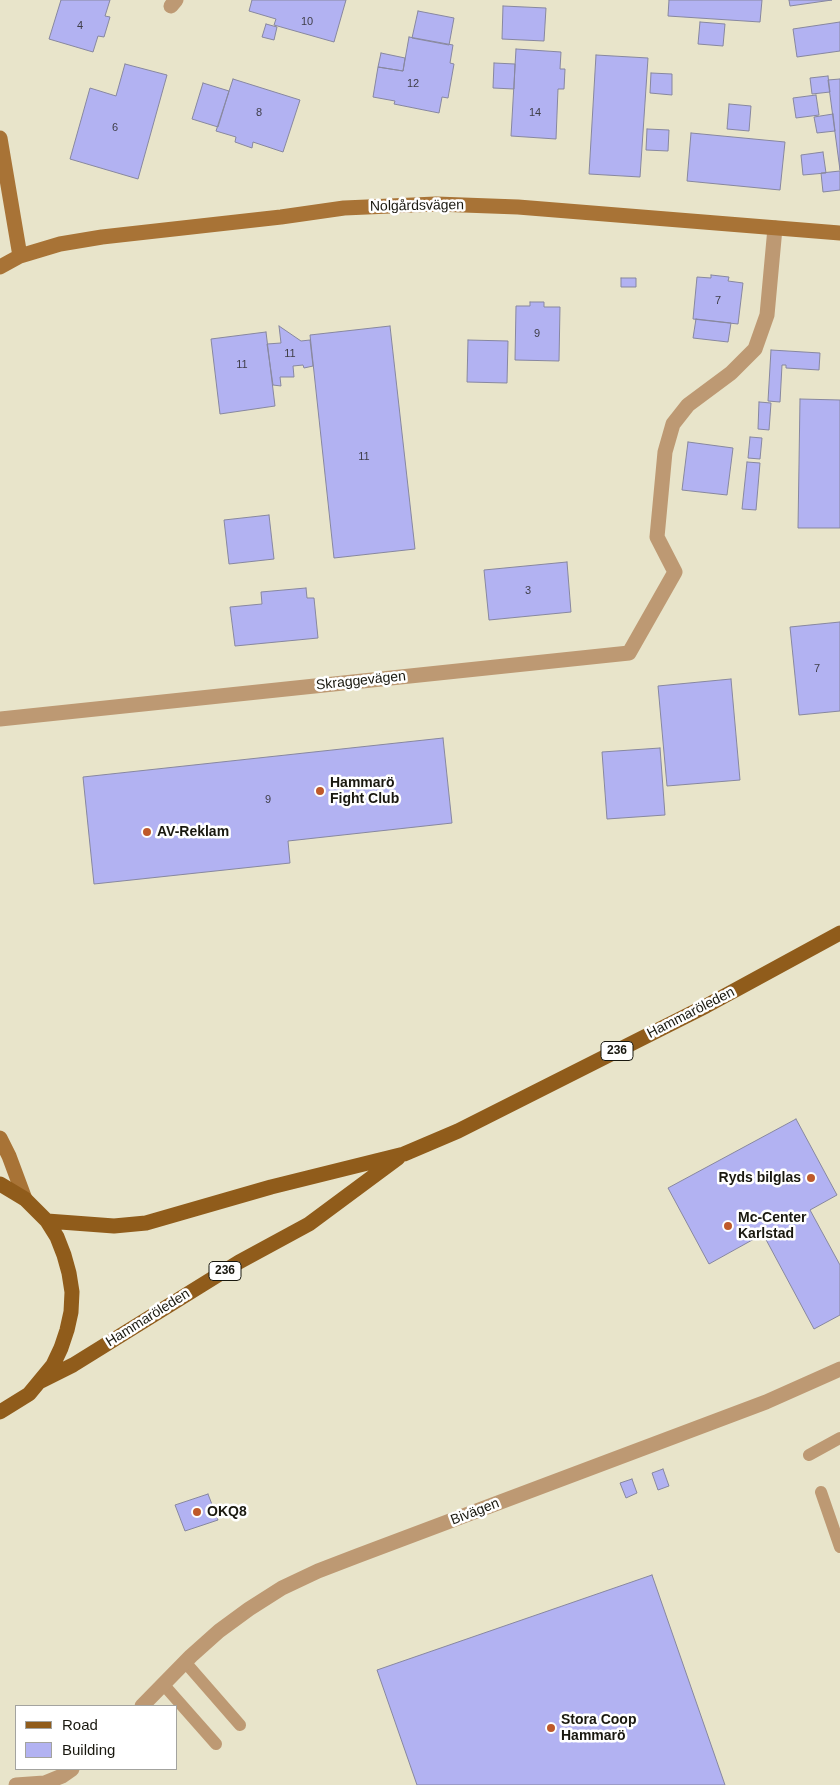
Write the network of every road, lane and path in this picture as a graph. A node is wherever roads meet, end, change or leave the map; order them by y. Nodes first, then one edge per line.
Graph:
1 (0, 138) edge
2 (775, 228) junction
3 (840, 233) edge
4 (20, 256) junction
5 (0, 267) edge
6 (0, 719) edge
7 (840, 933) edge
8 (0, 1138) edge
9 (404, 1154) junction
10 (0, 1184) edge
11 (24, 1199) junction
12 (47, 1221) junction
13 (840, 1369) edge
14 (41, 1381) junction
15 (0, 1412) edge
16 (840, 1438) edge
17 (809, 1455) dead end
18 (821, 1492) dead end
19 (840, 1547) edge
20 (185, 1662) junction
21 (163, 1684) junction
22 (143, 1705) edge
23 (240, 1725) dead end
24 (216, 1744) dead end
25 (71, 1770) edge
26 (43, 1784) edge
27 (16, 1785) edge

1 - 4 street
2 - 3 street, Nolgårdsvägen
2 - 4 street, Nolgårdsvägen
2 - 6 street, Skraggevägen
4 - 5 street, Nolgårdsvägen
7 - 9 main road, Hammaröleden / 236
8 - 11 street
9 - 12 main road, Hammaröleden / 236
9 - 14 main road, Hammaröleden / 236
10 - 11 main road, 236
11 - 12 main road, 236
12 - 14 main road, 236
13 - 20 street, Bivägen
14 - 15 main road, 236
16 - 17 lane
18 - 19 lane
20 - 21 street, Bivägen
20 - 23 lane
21 - 22 street, Bivägen
21 - 24 lane
25 - 26 street
26 - 27 street

